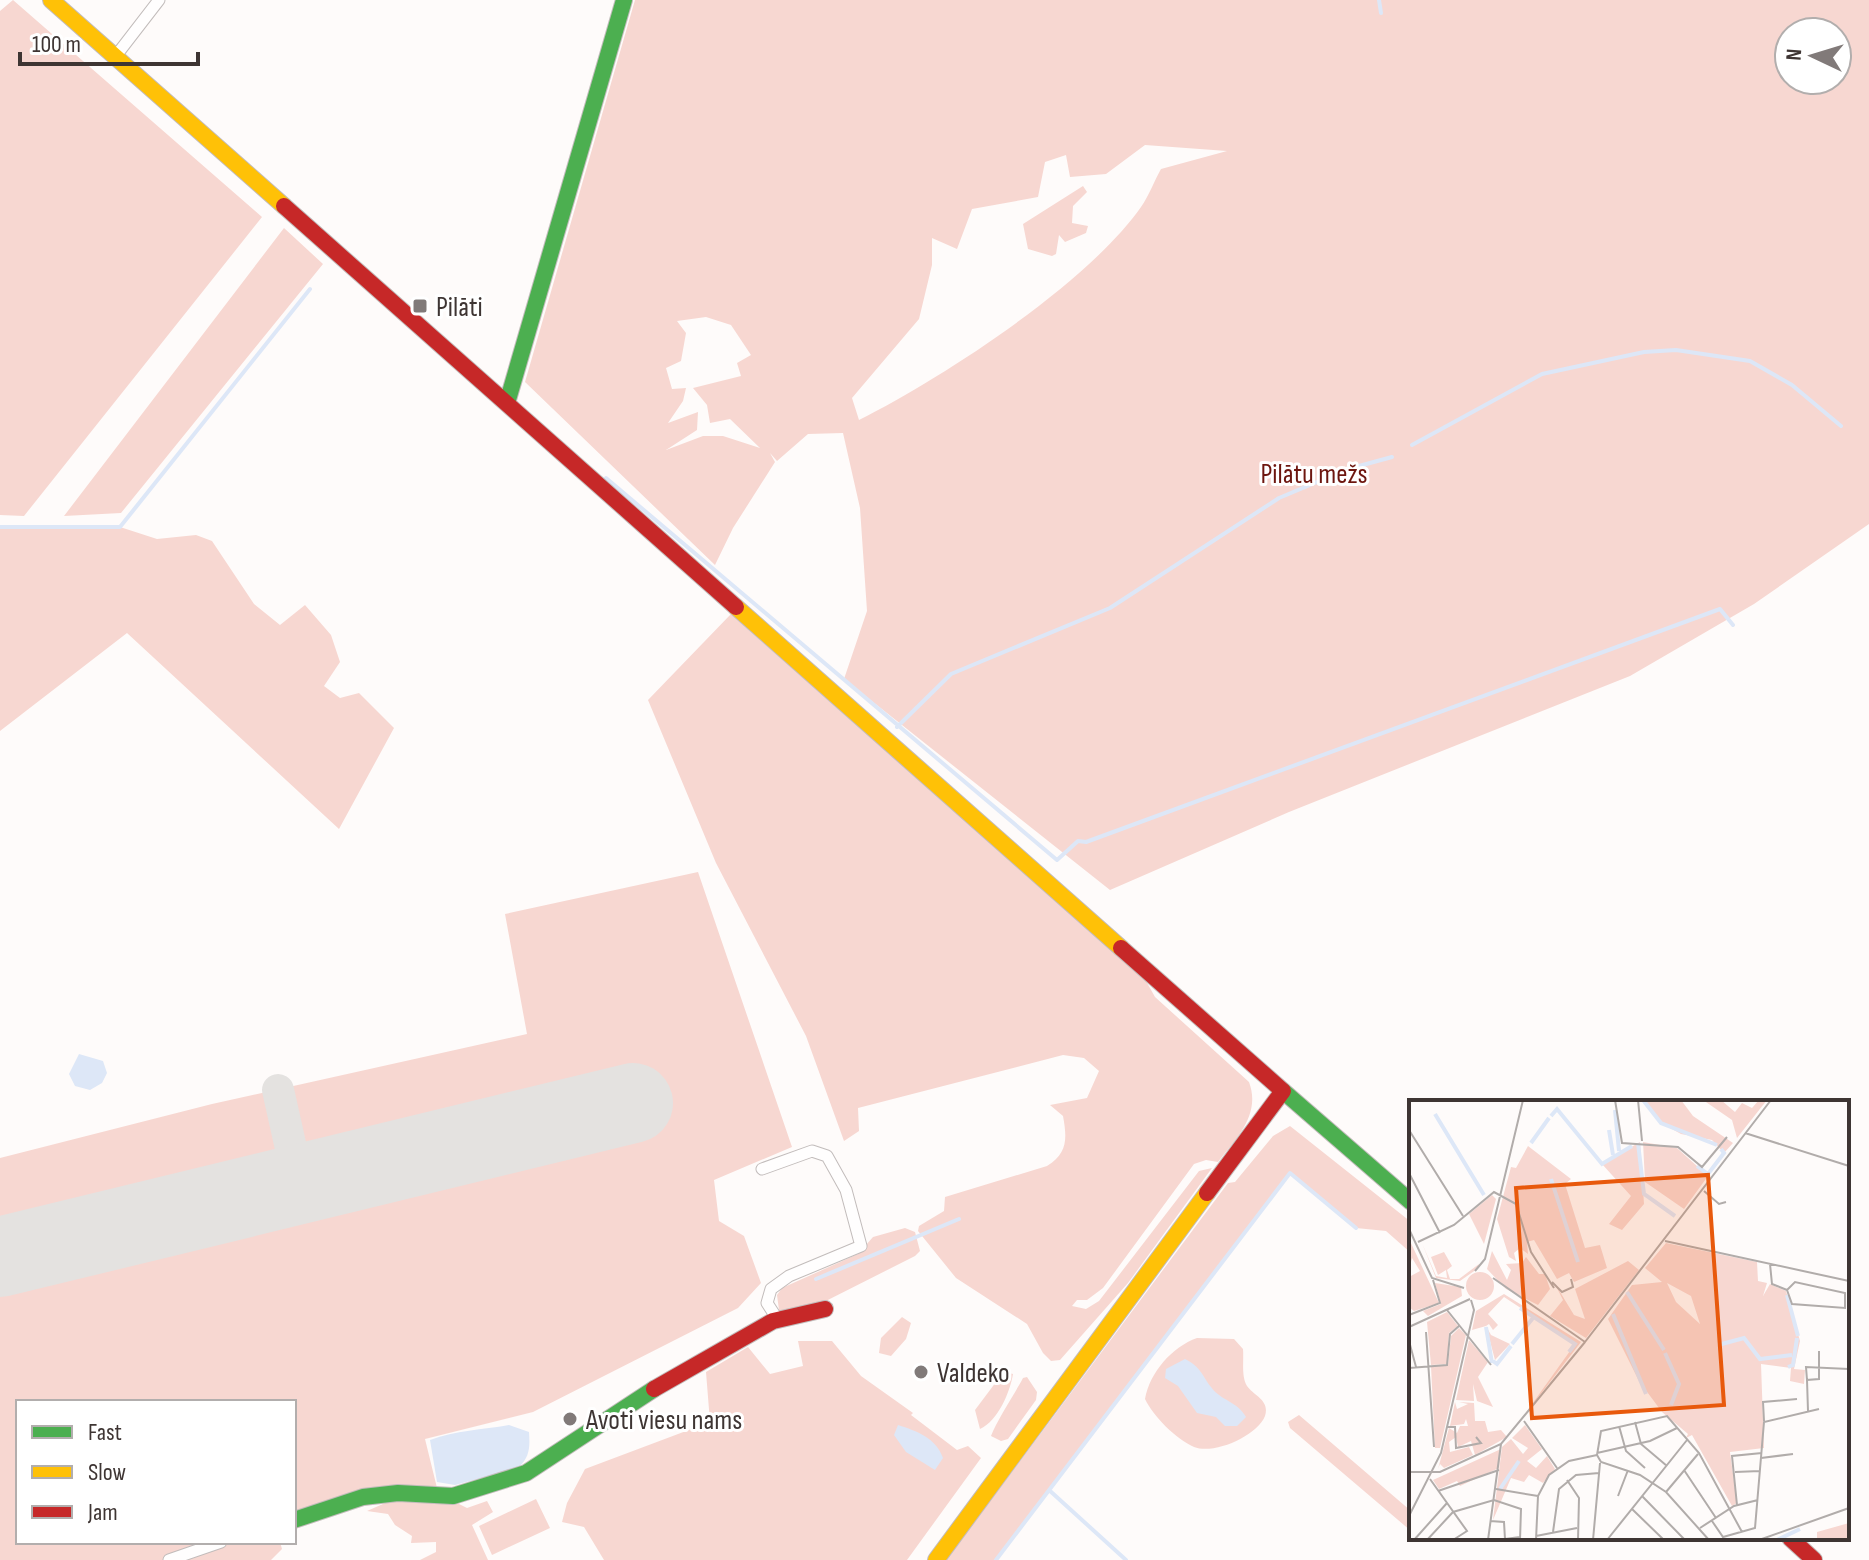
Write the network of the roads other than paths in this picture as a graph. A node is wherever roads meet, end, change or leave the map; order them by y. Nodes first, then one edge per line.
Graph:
1 (51, 0) edge
2 (159, 0) edge
3 (624, 0) edge
4 (115, 57) junction
5 (507, 403) junction
6 (1283, 1091) junction
7 (762, 1169) dead end
8 (1409, 1200) edge
9 (825, 1309) dead end
10 (778, 1320) junction
11 (296, 1519) edge
12 (1792, 1540) edge
13 (215, 1544) edge
14 (169, 1560) edge
15 (936, 1560) edge
16 (1814, 1560) edge

1 - 4 main road
2 - 4 street
3 - 5 main road
4 - 5 main road
5 - 6 main road
6 - 8 main road
6 - 15 main road
7 - 10 street
9 - 10 main road
10 - 11 main road
12 - 16 main road
13 - 14 street

